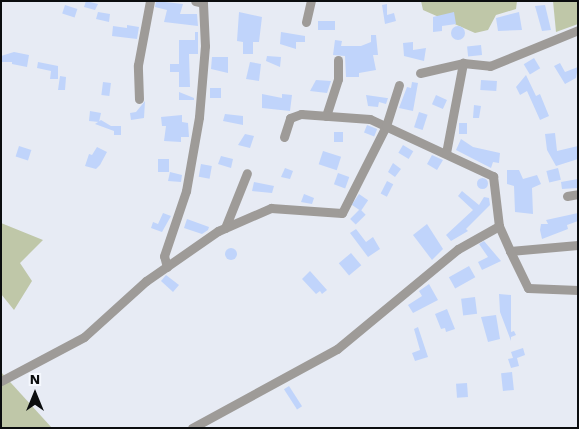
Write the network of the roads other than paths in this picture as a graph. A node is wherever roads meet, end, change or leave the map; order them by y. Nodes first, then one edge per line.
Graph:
1 (150, 1) edge
2 (311, 1) edge
3 (201, 2) edge
4 (306, 22) dead end
5 (578, 30) edge
6 (338, 60) dead end
7 (463, 63) junction
8 (420, 73) dead end
9 (399, 85) dead end
10 (138, 99) dead end
11 (326, 116) junction
12 (386, 126) junction
13 (284, 137) dead end
14 (446, 153) junction
15 (247, 173) dead end
16 (578, 194) edge
17 (568, 196) dead end
18 (499, 226) junction
19 (225, 228) junction
20 (578, 245) edge
21 (510, 250) junction
22 (167, 266) junction
23 (578, 290) edge
24 (1, 381) edge
25 (192, 428) edge

1 - 10 street
2 - 4 street
3 - 22 street
5 - 7 street
6 - 11 street
7 - 8 street
7 - 14 street
9 - 12 street
11 - 12 street
11 - 13 street
12 - 14 street
12 - 19 street
14 - 18 street
15 - 19 street
16 - 17 street
18 - 21 street
18 - 25 street
19 - 22 street
20 - 21 street
21 - 23 street
22 - 24 street

